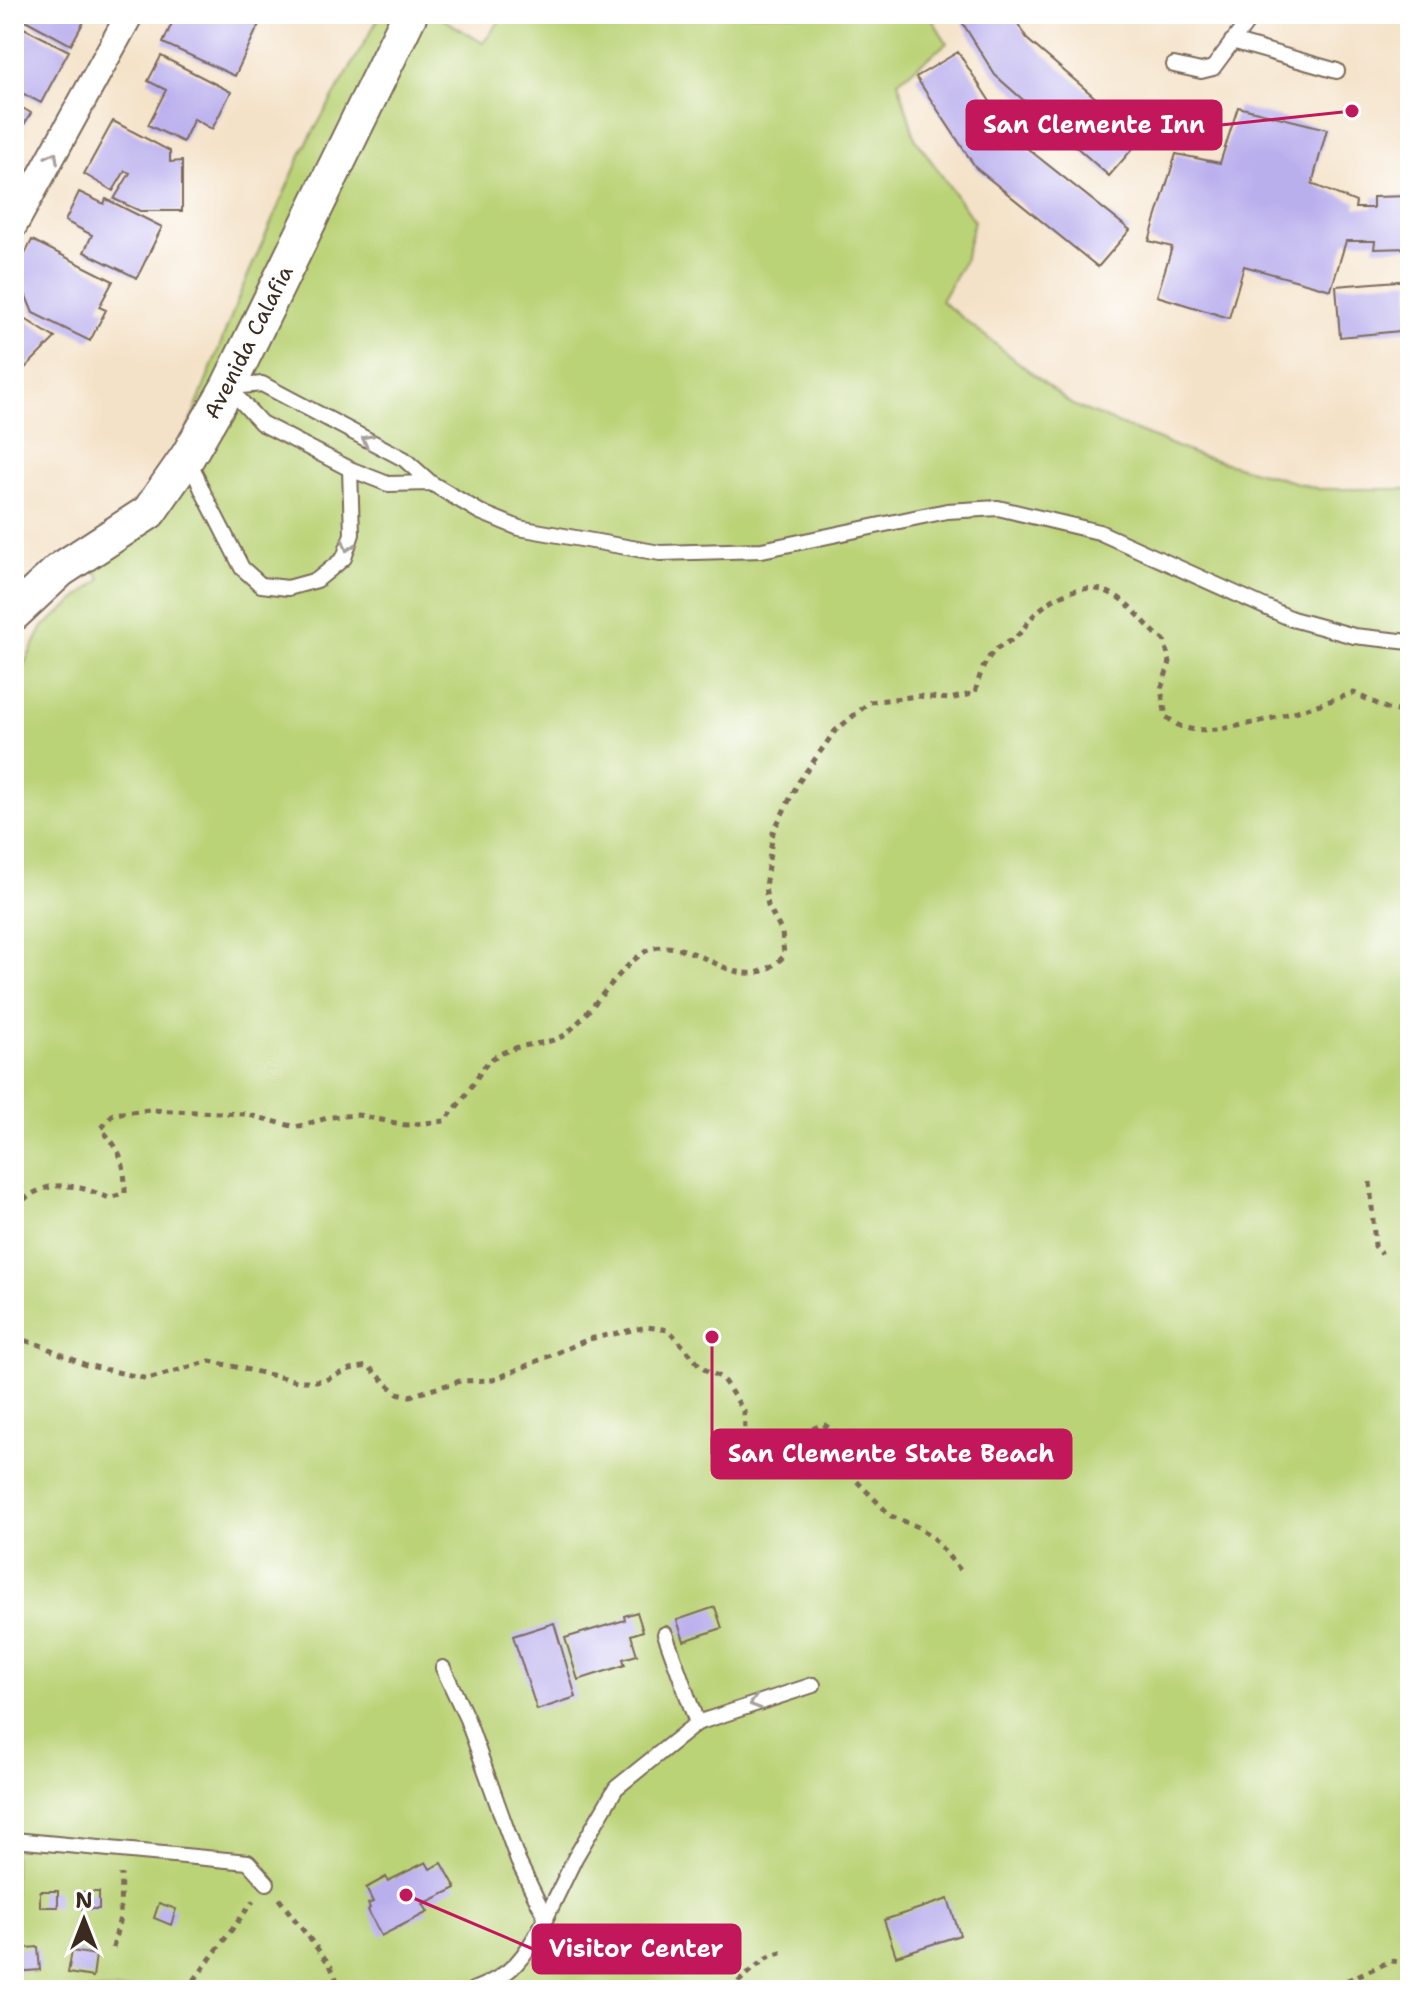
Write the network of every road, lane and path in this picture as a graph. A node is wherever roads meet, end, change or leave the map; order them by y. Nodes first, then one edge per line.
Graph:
1 (130, 14) edge
2 (410, 14) edge
3 (1253, 14) edge
4 (1232, 41) junction
5 (1174, 65) dead end
6 (1337, 71) dead end
7 (14, 225) edge
8 (228, 387) junction
9 (188, 456) junction
10 (350, 469) junction
11 (431, 483) junction
12 (14, 613) edge
13 (1410, 642) edge
14 (1410, 714) edge
15 (1370, 1182) dead end
16 (14, 1208) edge
17 (1382, 1254) dead end
18 (14, 1337) edge
19 (961, 1571) dead end
20 (665, 1634) dead end
21 (443, 1668) dead end
22 (813, 1685) dead end
23 (697, 1723) junction
24 (14, 1840) edge
25 (267, 1883) junction
26 (121, 1886) dead end
27 (546, 1918) junction
28 (113, 1948) dead end
29 (787, 1951) dead end
30 (1410, 1963) edge
31 (187, 1990) edge
32 (205, 1990) edge
33 (217, 1990) edge
34 (341, 1990) edge
35 (473, 1990) edge
36 (729, 1990) edge
37 (1325, 1990) edge

7 -> 1 street
2 - 8 street, Avenida Calafia
3 - 4 lane
4 - 5 lane
4 - 6 lane
8 - 9 street, Avenida Calafia
8 - 10 lane
11 -> 8 lane
10 -> 9 lane
9 - 12 street, Avenida Calafia
10 - 11 lane
11 - 13 lane
14 - 16 path
15 - 17 path
18 - 19 path
20 - 23 lane
21 - 27 lane
22 -> 23 lane
23 - 27 lane
24 - 25 lane
25 - 31 path
25 - 34 path
26 - 28 path
27 - 35 lane
29 - 36 path
30 - 37 path
32 - 33 path

